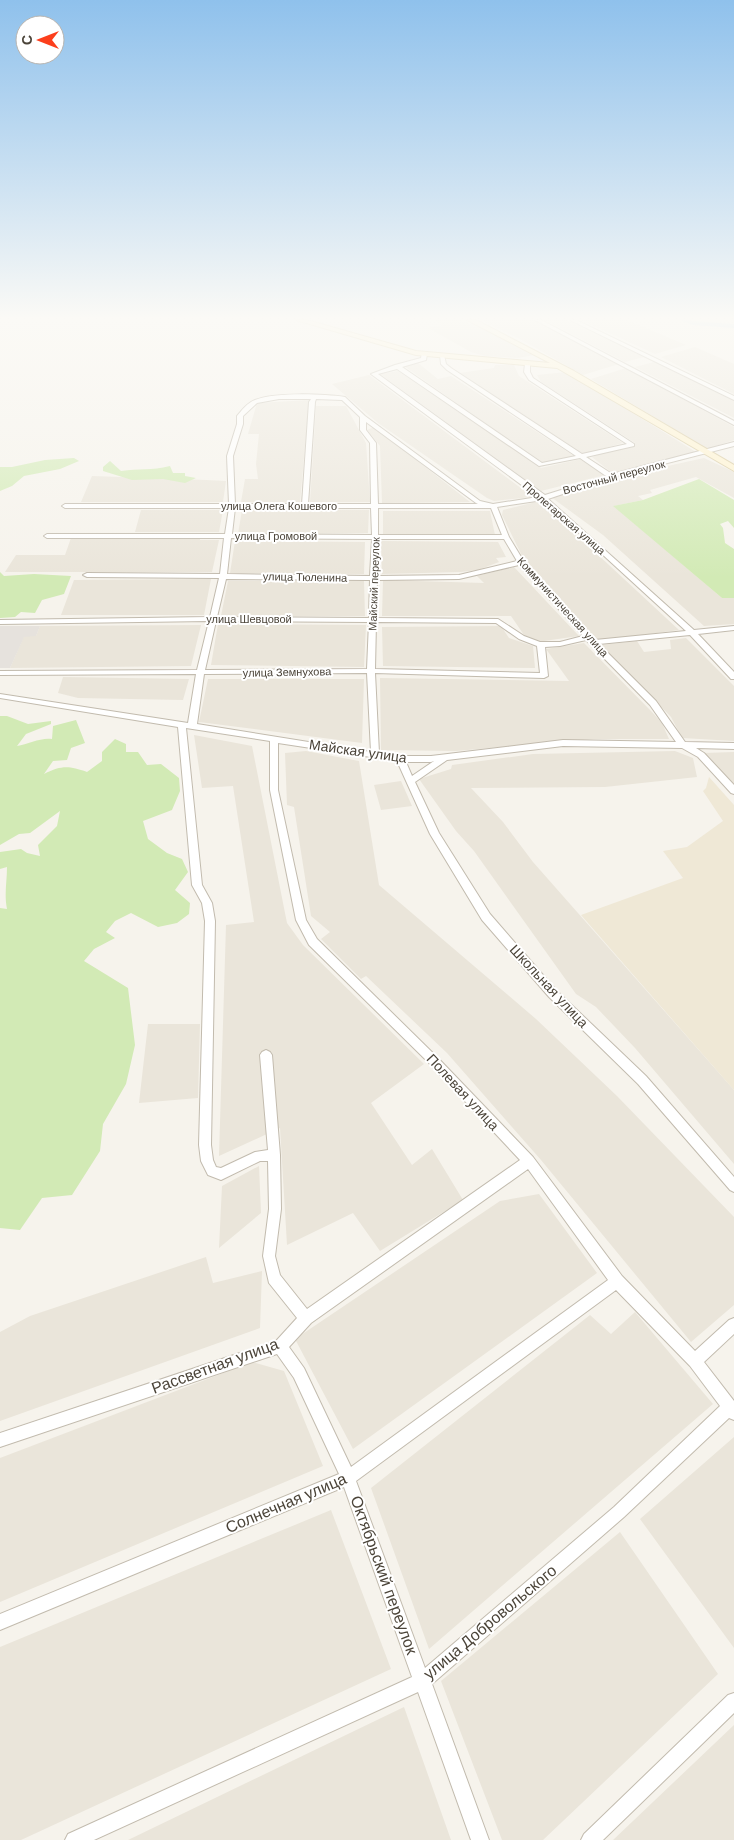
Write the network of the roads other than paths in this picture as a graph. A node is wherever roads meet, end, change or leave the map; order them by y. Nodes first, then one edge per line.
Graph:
1 (250, 406) edge
2 (312, 406) edge
3 (351, 406) edge
4 (418, 406) edge
5 (455, 406) edge
6 (505, 406) edge
7 (572, 406) edge
8 (628, 406) edge
9 (700, 406) edge
10 (363, 417) junction
11 (734, 424) edge
12 (734, 444) edge
13 (706, 452) junction
14 (582, 456) junction
15 (734, 468) edge
16 (611, 476) junction
17 (544, 498) junction
18 (375, 505) junction
19 (65, 506) dead end
20 (232, 506) junction
21 (493, 506) junction
22 (305, 507) junction
23 (47, 536) dead end
24 (228, 536) junction
25 (375, 536) junction
26 (506, 537) junction
27 (521, 562) junction
28 (87, 574) dead end
29 (223, 576) junction
30 (374, 578) junction
31 (212, 618) junction
32 (372, 620) junction
33 (0, 622) edge
34 (734, 628) edge
35 (692, 632) junction
36 (591, 640) junction
37 (541, 646) junction
38 (371, 671) junction
39 (0, 673) edge
40 (200, 673) junction
41 (734, 676) edge
42 (0, 696) edge
43 (187, 726) junction
44 (274, 738) junction
45 (682, 744) junction
46 (734, 746) edge
47 (375, 755) junction
48 (448, 757) junction
49 (400, 759) junction
50 (410, 782) junction
51 (734, 791) edge
52 (266, 1055) dead end
53 (274, 1155) junction
54 (528, 1161) junction
55 (734, 1186) edge
56 (617, 1281) junction
57 (306, 1318) junction
58 (734, 1325) edge
59 (280, 1346) junction
60 (695, 1361) junction
61 (732, 1410) edge
62 (0, 1440) edge
63 (348, 1478) junction
64 (0, 1622) edge
65 (423, 1680) junction
66 (734, 1701) edge
67 (74, 1840) edge
68 (480, 1840) edge
69 (590, 1840) edge

1 - 20 street
2 - 22 street
3 - 10 street
4 - 17 street, Пролетарская улица
5 - 14 street
6 - 14 street
7 - 14 street
8 - 13 main road
9 - 11 street
10 - 18 street, Майский переулок
10 - 21 street
12 - 13 street, Восточный переулок
13 - 15 main road
13 - 16 street, Восточный переулок
14 - 16 street
16 - 17 street, Восточный переулок
17 - 21 street, Восточный переулок
17 - 35 street, Пролетарская улица
18 - 21 street, улица Олега Кошевого
18 - 22 street, улица Олега Кошевого
18 - 25 street, Майский переулок
19 - 20 street, улица Олега Кошевого
20 - 22 street, улица Олега Кошевого
20 - 24 street
21 - 26 street, Коммунистическая улица
23 - 24 street, улица Громовой
24 - 25 street, улица Громовой
24 - 29 street
25 - 26 street, улица Громовой
25 - 30 street, Майский переулок
26 - 27 street, Коммунистическая улица
27 - 30 street, улица Тюленина
27 - 36 street, Коммунистическая улица
28 - 29 street, улица Тюленина
29 - 30 street, улица Тюленина
29 - 31 street
30 - 32 street, Майский переулок
31 - 32 street, улица Шевцовой
31 - 33 street, улица Шевцовой
31 - 40 street
32 - 37 street, улица Шевцовой
32 - 38 street, Майский переулок
34 - 35 street
35 - 36 street
35 - 41 street, Пролетарская улица
36 - 37 street
36 - 45 street, Коммунистическая улица
37 - 38 street, улица Земнухова
38 - 40 street, улица Земнухова
38 - 47 street, Майский переулок
39 - 40 street, улица Земнухова
40 - 43 street
42 - 43 street, Майская улица
43 - 44 street, Майская улица
43 - 53 street
44 - 47 street, Майская улица
44 - 54 street, Полевая улица
45 - 46 street, Майская улица
45 - 48 street, Майская улица
45 - 51 street, Коммунистическая улица
47 - 49 street, Майская улица
48 - 49 street, Майская улица
48 - 50 street
49 - 50 street, Школьная улица
50 - 55 street, Школьная улица
52 - 53 street
53 - 57 street
54 - 56 street, Полевая улица
54 - 57 street, Рассветная улица
56 - 60 street, Полевая улица
56 - 63 street, Солнечная улица
57 - 59 street, Рассветная улица
58 - 60 street
59 - 62 street, Рассветная улица
59 - 63 street, Октябрьский переулок
60 - 61 street, Полевая улица
61 - 65 street, улица Добровольского
63 - 64 street, Солнечная улица
63 - 65 street, Октябрьский переулок
65 - 67 street, улица Добровольского
65 - 68 street, Октябрьский переулок
66 - 69 street

